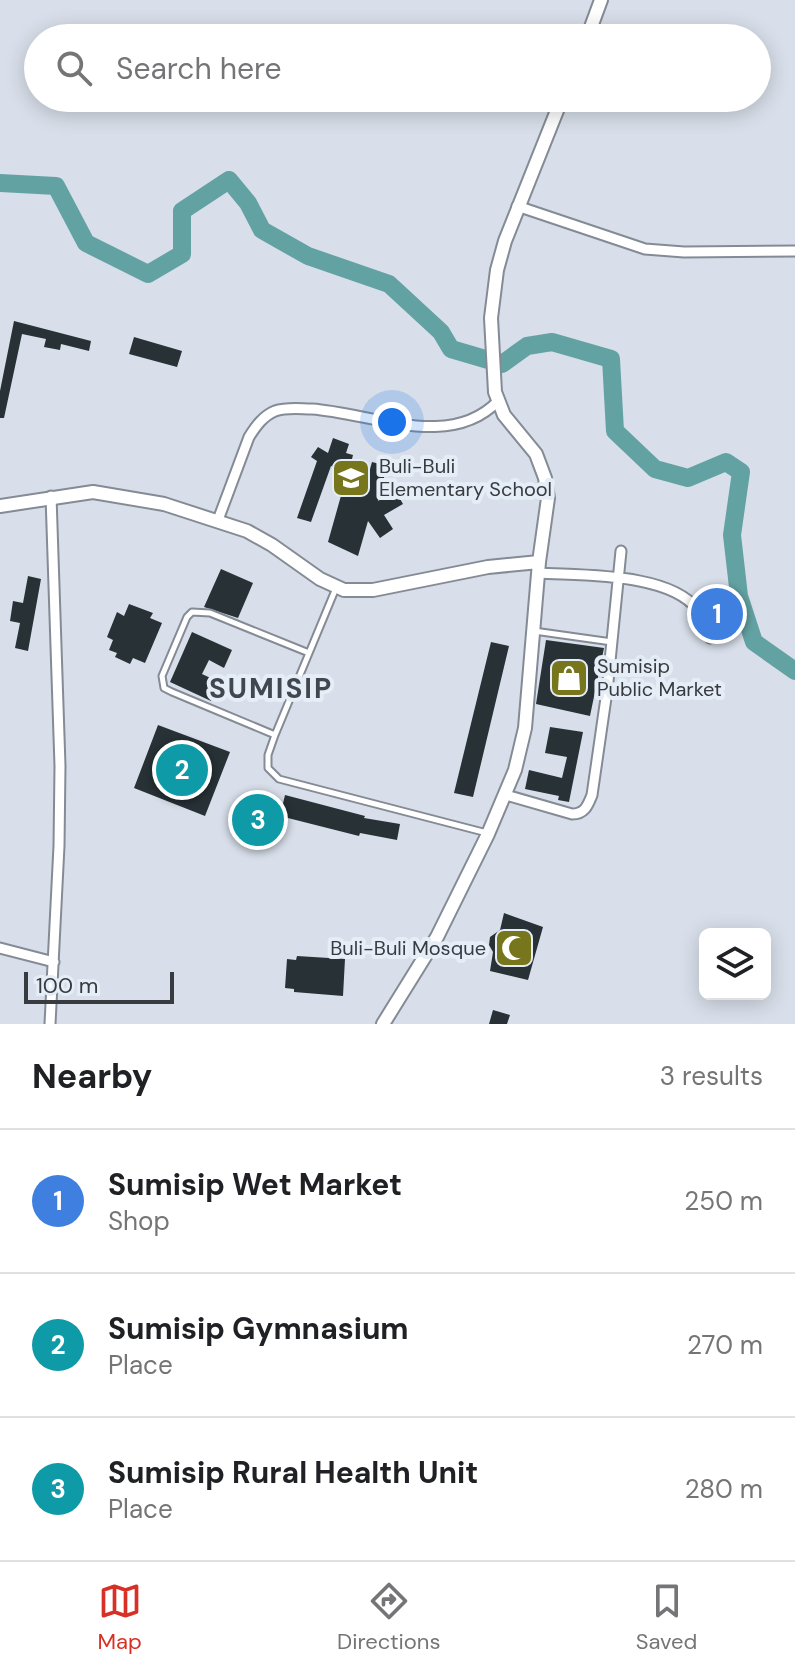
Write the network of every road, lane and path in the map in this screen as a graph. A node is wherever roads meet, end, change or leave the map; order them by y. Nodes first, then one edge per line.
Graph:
1 (601, 0) edge
2 (592, 24) edge
3 (556, 112) edge
4 (517, 206) junction
5 (795, 251) edge
6 (498, 401) junction
7 (51, 496) junction
8 (0, 506) edge
9 (218, 520) junction
10 (621, 551) dead end
11 (539, 568) junction
12 (619, 578) junction
13 (336, 588) junction
14 (534, 631) junction
15 (710, 638) dead end
16 (613, 642) junction
17 (309, 653) junction
18 (275, 735) junction
19 (506, 795) junction
20 (488, 834) junction
21 (0, 948) edge
22 (54, 962) junction
23 (50, 1024) edge
24 (383, 1024) edge

1 - 2 street
3 - 4 street
4 - 5 street
4 - 6 street
6 - 9 street
6 - 11 street
7 - 8 street
7 - 9 street
7 - 22 street
9 - 13 street
10 - 12 street
11 - 12 street
11 - 13 street
11 - 14 street
12 - 15 street
12 - 16 street
13 - 17 lane
14 - 16 lane
14 - 19 street
16 - 19 street
17 - 18 lane
17 - 18 lane
18 - 20 lane
19 - 20 street
20 - 24 street
21 - 22 street
22 - 23 street

